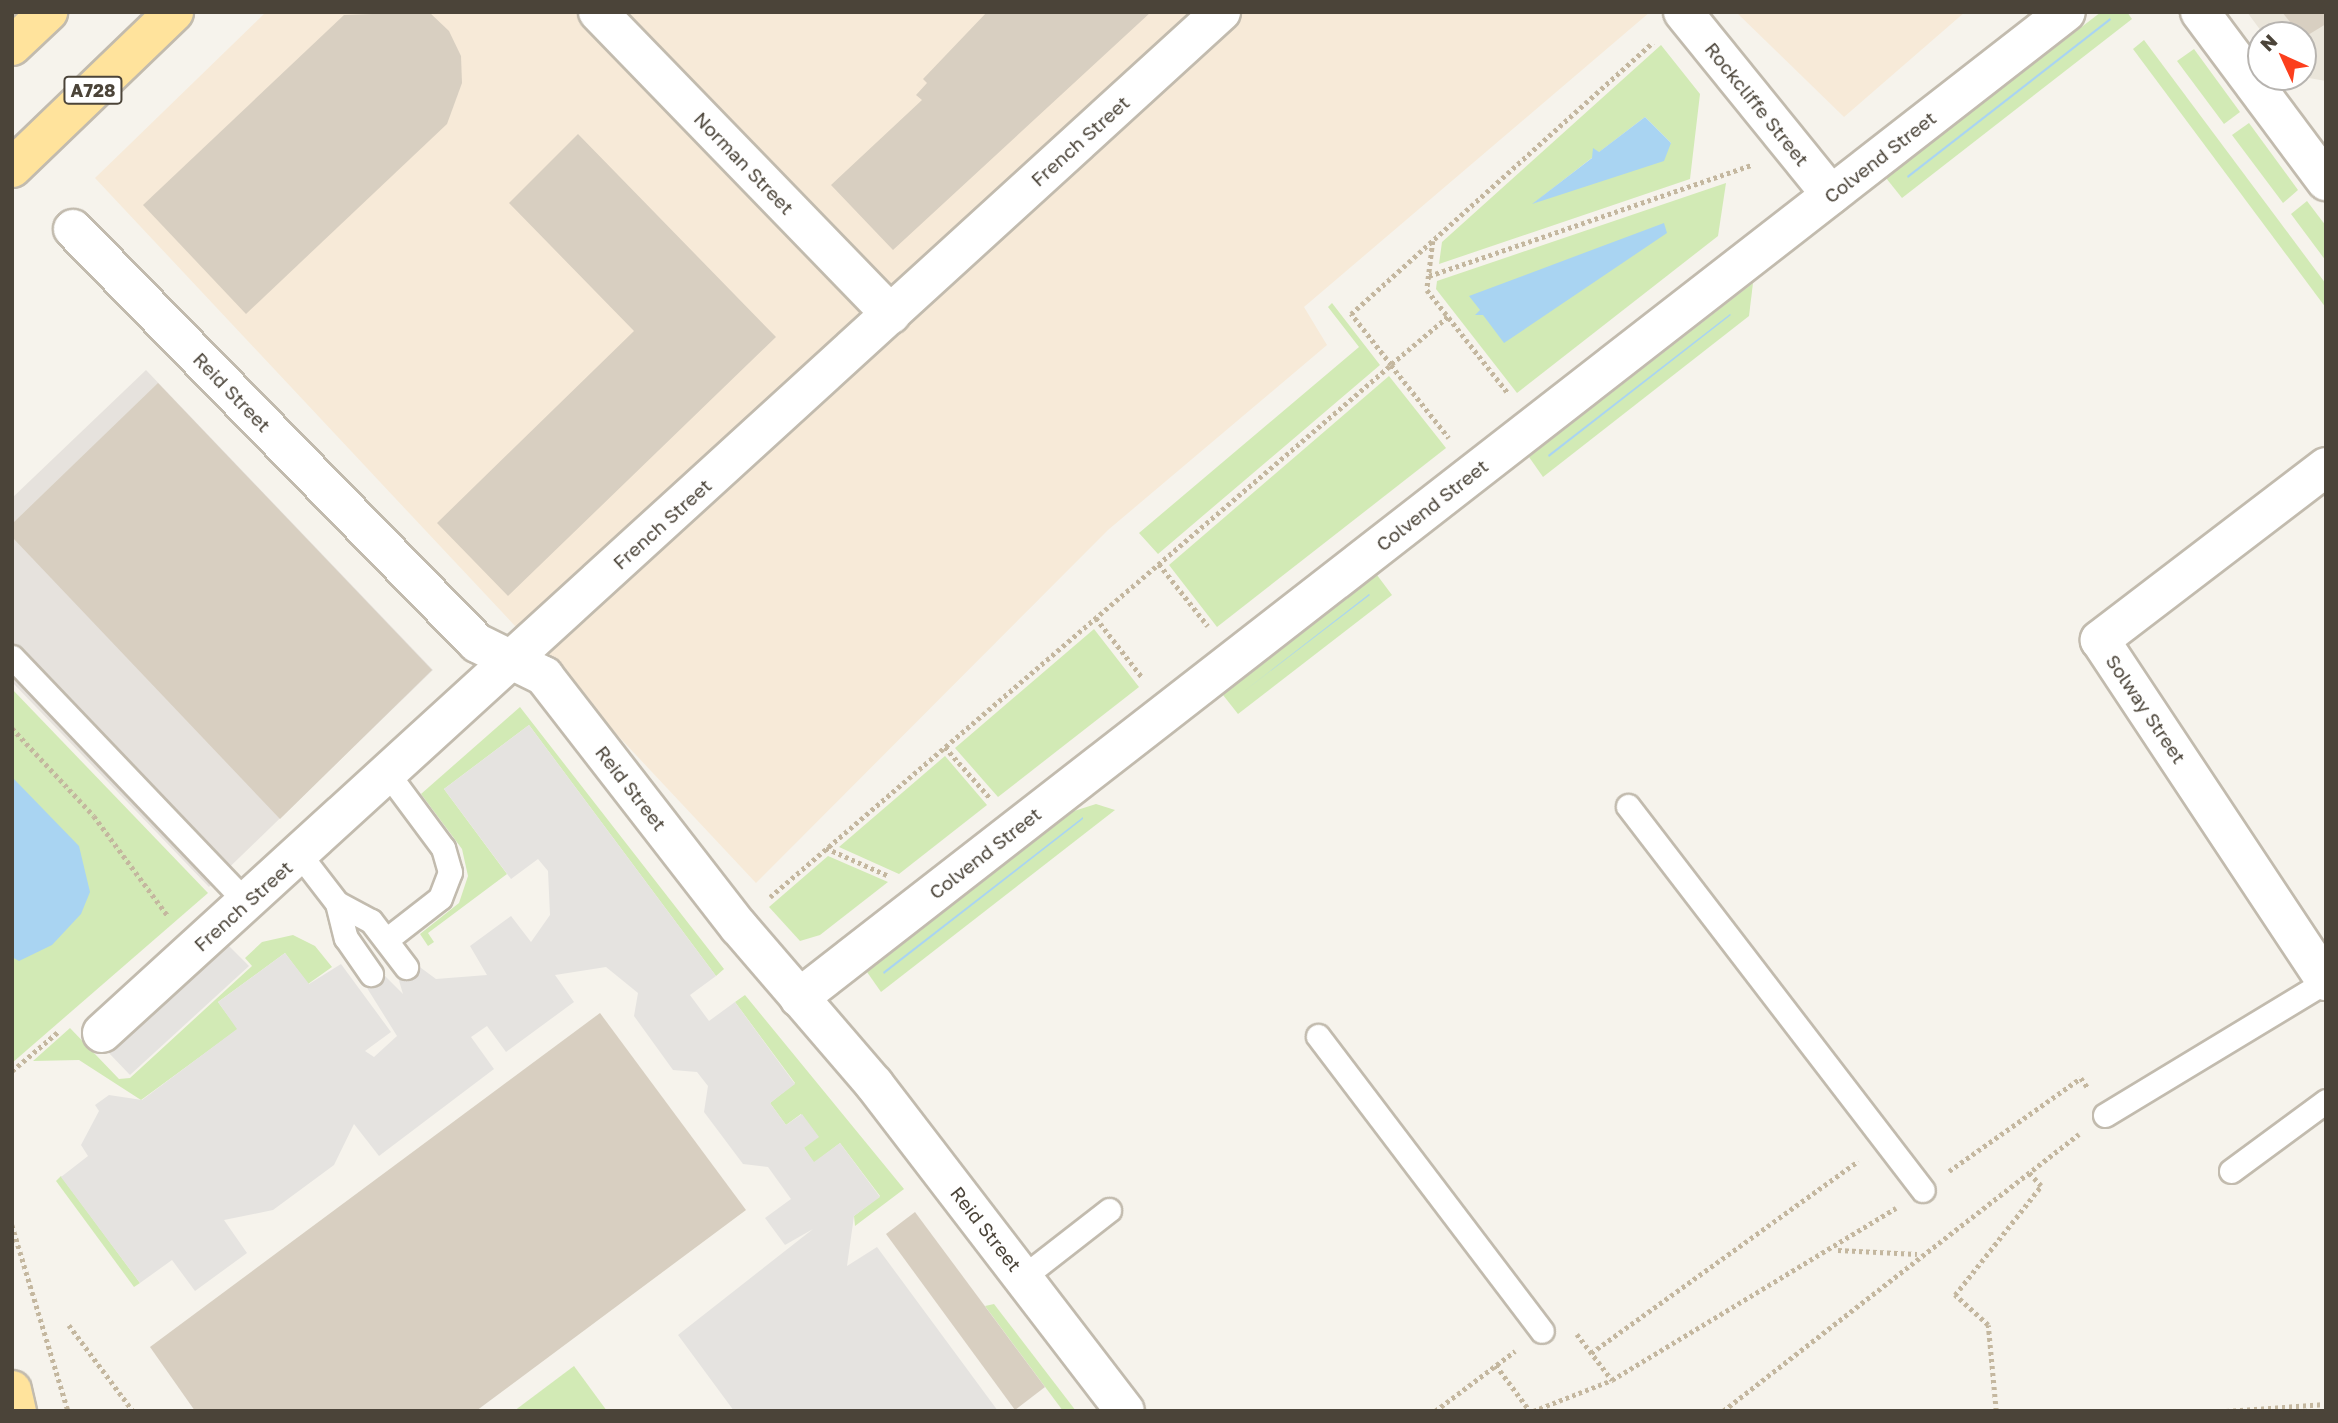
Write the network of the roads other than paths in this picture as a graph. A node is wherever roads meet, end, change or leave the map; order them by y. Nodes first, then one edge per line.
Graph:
1 (48, 12) edge
2 (174, 12) edge
3 (598, 12) edge
4 (1221, 12) edge
5 (2066, 12) edge
6 (2200, 12) edge
7 (1669, 21) edge
8 (12, 46) edge
9 (2314, 142) edge
10 (12, 168) edge
11 (2326, 181) edge
12 (1831, 195) junction
13 (73, 229) dead end
14 (891, 314) junction
15 (2326, 467) edge
16 (12, 657) edge
17 (511, 662) junction
18 (388, 774) junction
19 (1628, 806) dead end
20 (300, 855) junction
21 (247, 903) junction
22 (337, 903) junction
23 (386, 940) junction
24 (406, 967) dead end
25 (371, 974) dead end
26 (2326, 981) edge
27 (799, 998) junction
28 (102, 1033) dead end
29 (1318, 1036) dead end
30 (2326, 1101) edge
31 (2105, 1115) road end
32 (2231, 1171) dead end
33 (1923, 1190) road end
34 (1110, 1210) dead end
35 (1023, 1277) junction
36 (1542, 1331) dead end
37 (12, 1390) edge
38 (18, 1411) edge
39 (1125, 1411) edge

1 - 8 main road
2 - 10 main road, A728
3 - 14 street, Norman Street
4 - 14 street, French Street
5 - 12 street, Colvend Street
6 - 9 street
7 - 12 street, Rockcliffe Street
9 - 11 street
12 - 27 street, Colvend Street
13 - 17 street, Reid Street
14 - 17 street, French Street
15 - 26 street, Solway Street
16 - 21 lane
17 - 18 street, French Street
17 - 27 street, Reid Street
18 - 20 street, French Street
18 - 23 lane
19 - 33 lane
20 - 21 street, French Street
20 - 22 lane
21 - 28 street, French Street
22 - 23 lane
22 - 25 lane
23 - 24 lane
26 - 31 lane
27 - 35 street, Reid Street
29 - 36 lane
30 - 32 lane
34 - 35 lane
35 - 39 street, Reid Street
37 - 38 main road

